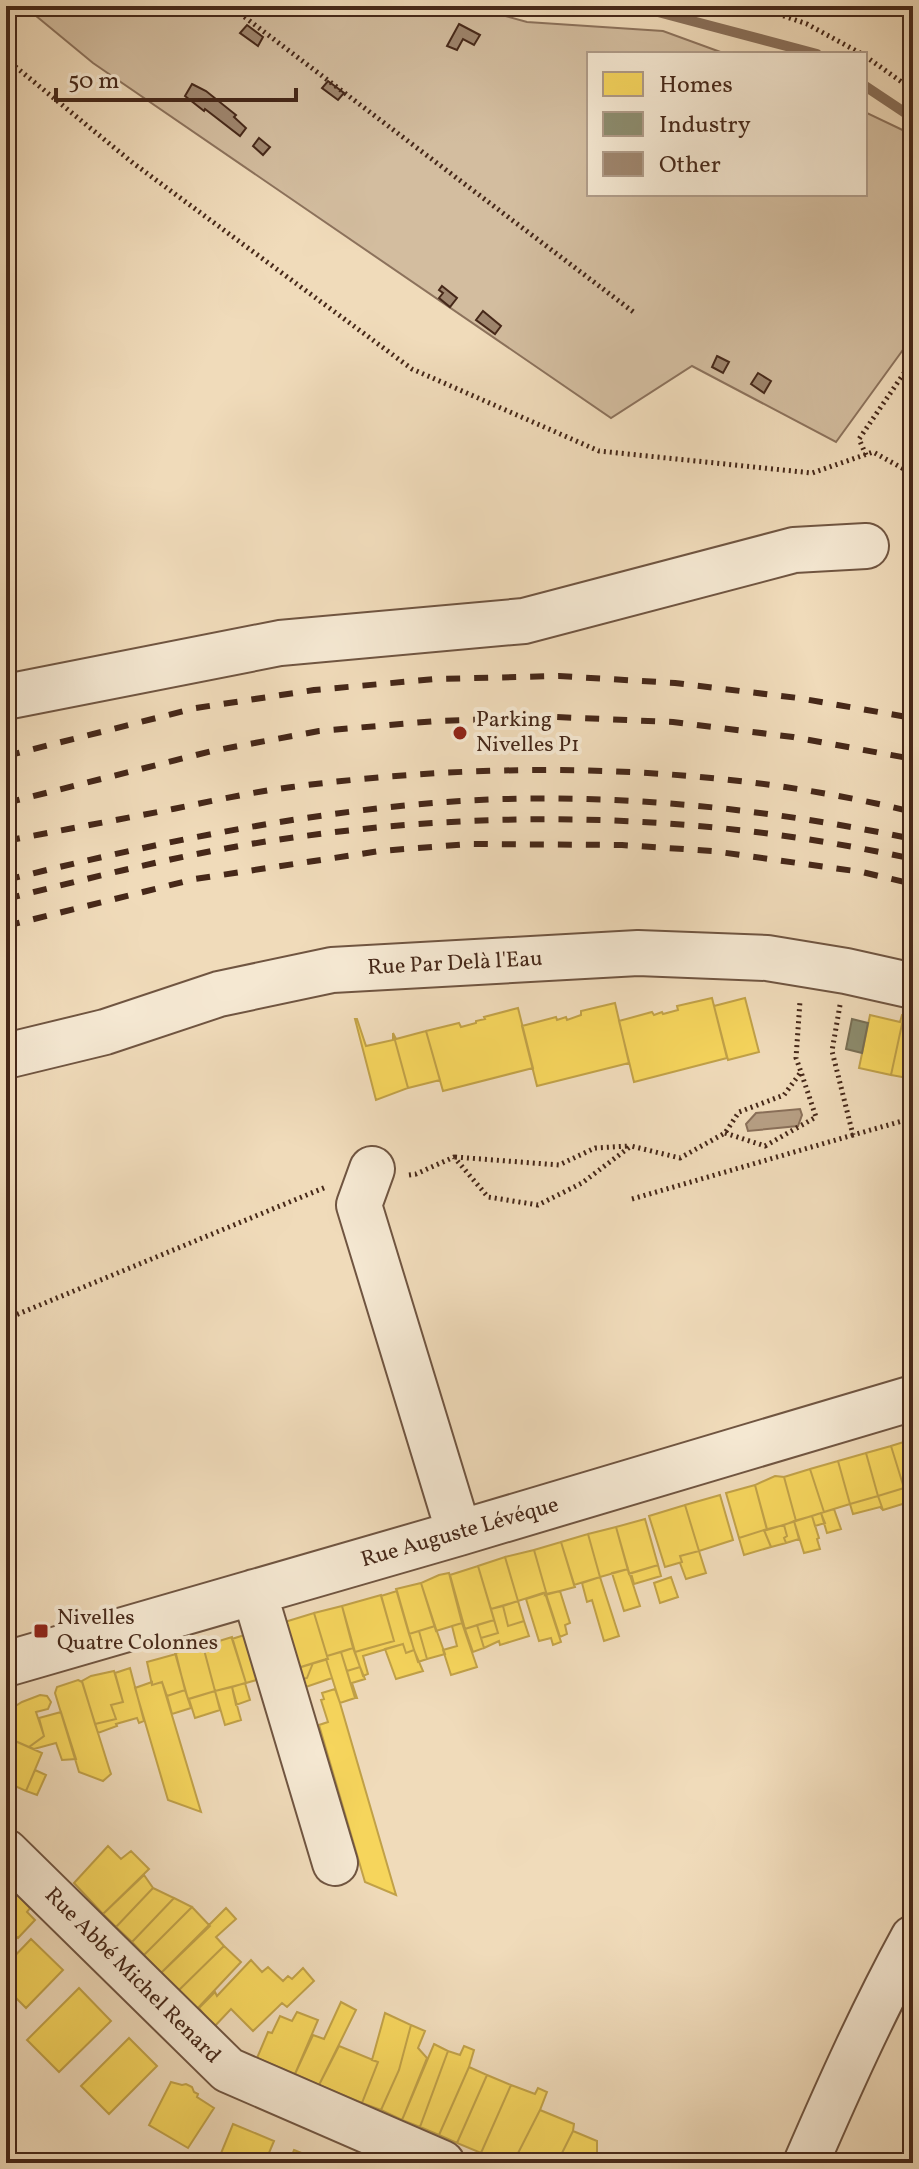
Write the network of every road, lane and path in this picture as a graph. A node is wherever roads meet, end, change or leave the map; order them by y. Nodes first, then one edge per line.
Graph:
1 (230, 6) edge
2 (755, 6) edge
3 (858, 52) edge
4 (867, 58) edge
5 (6, 59) edge
6 (913, 90) edge
7 (636, 314) dead end
8 (913, 360) edge
9 (866, 455) junction
10 (913, 474) edge
11 (866, 546) dead end
12 (6, 697) edge
13 (804, 965) junction
14 (846, 971) junction
15 (913, 986) edge
16 (6, 1056) edge
17 (801, 1072) junction
18 (913, 1118) edge
19 (725, 1133) junction
20 (853, 1135) junction
21 (631, 1146) junction
22 (454, 1157) junction
23 (372, 1169) junction
24 (632, 1199) dead end
25 (6, 1319) edge
26 (913, 1398) edge
27 (459, 1533) junction
28 (254, 1592) junction
29 (6, 1664) edge
30 (6, 1852) edge
31 (335, 1863) dead end
32 (913, 1938) edge
33 (442, 2163) edge
34 (806, 2163) edge

1 - 7 path
2 - 3 path
4 - 6 path
5 - 9 path
8 - 9 path
9 - 10 path
11 - 12 street
13 - 14 street, Rue Par Delà l'Eau
13 - 16 street, Rue Par Delà l'Eau
13 - 17 path
14 - 15 street, Rue Par Delà l'Eau
14 - 20 path
17 - 19 path
17 - 19 path
18 - 20 path
19 - 21 path
20 - 24 path
21 - 22 path
21 - 22 path
22 - 23 path
23 - 25 path
23 - 27 street
26 - 27 street, Rue Auguste Lévéque
27 - 28 street, Rue Auguste Lévéque
28 - 29 street, Rue Auguste Lévéque
28 - 31 street
30 - 33 street, Rue Abbé Michel Renard
32 - 34 street

